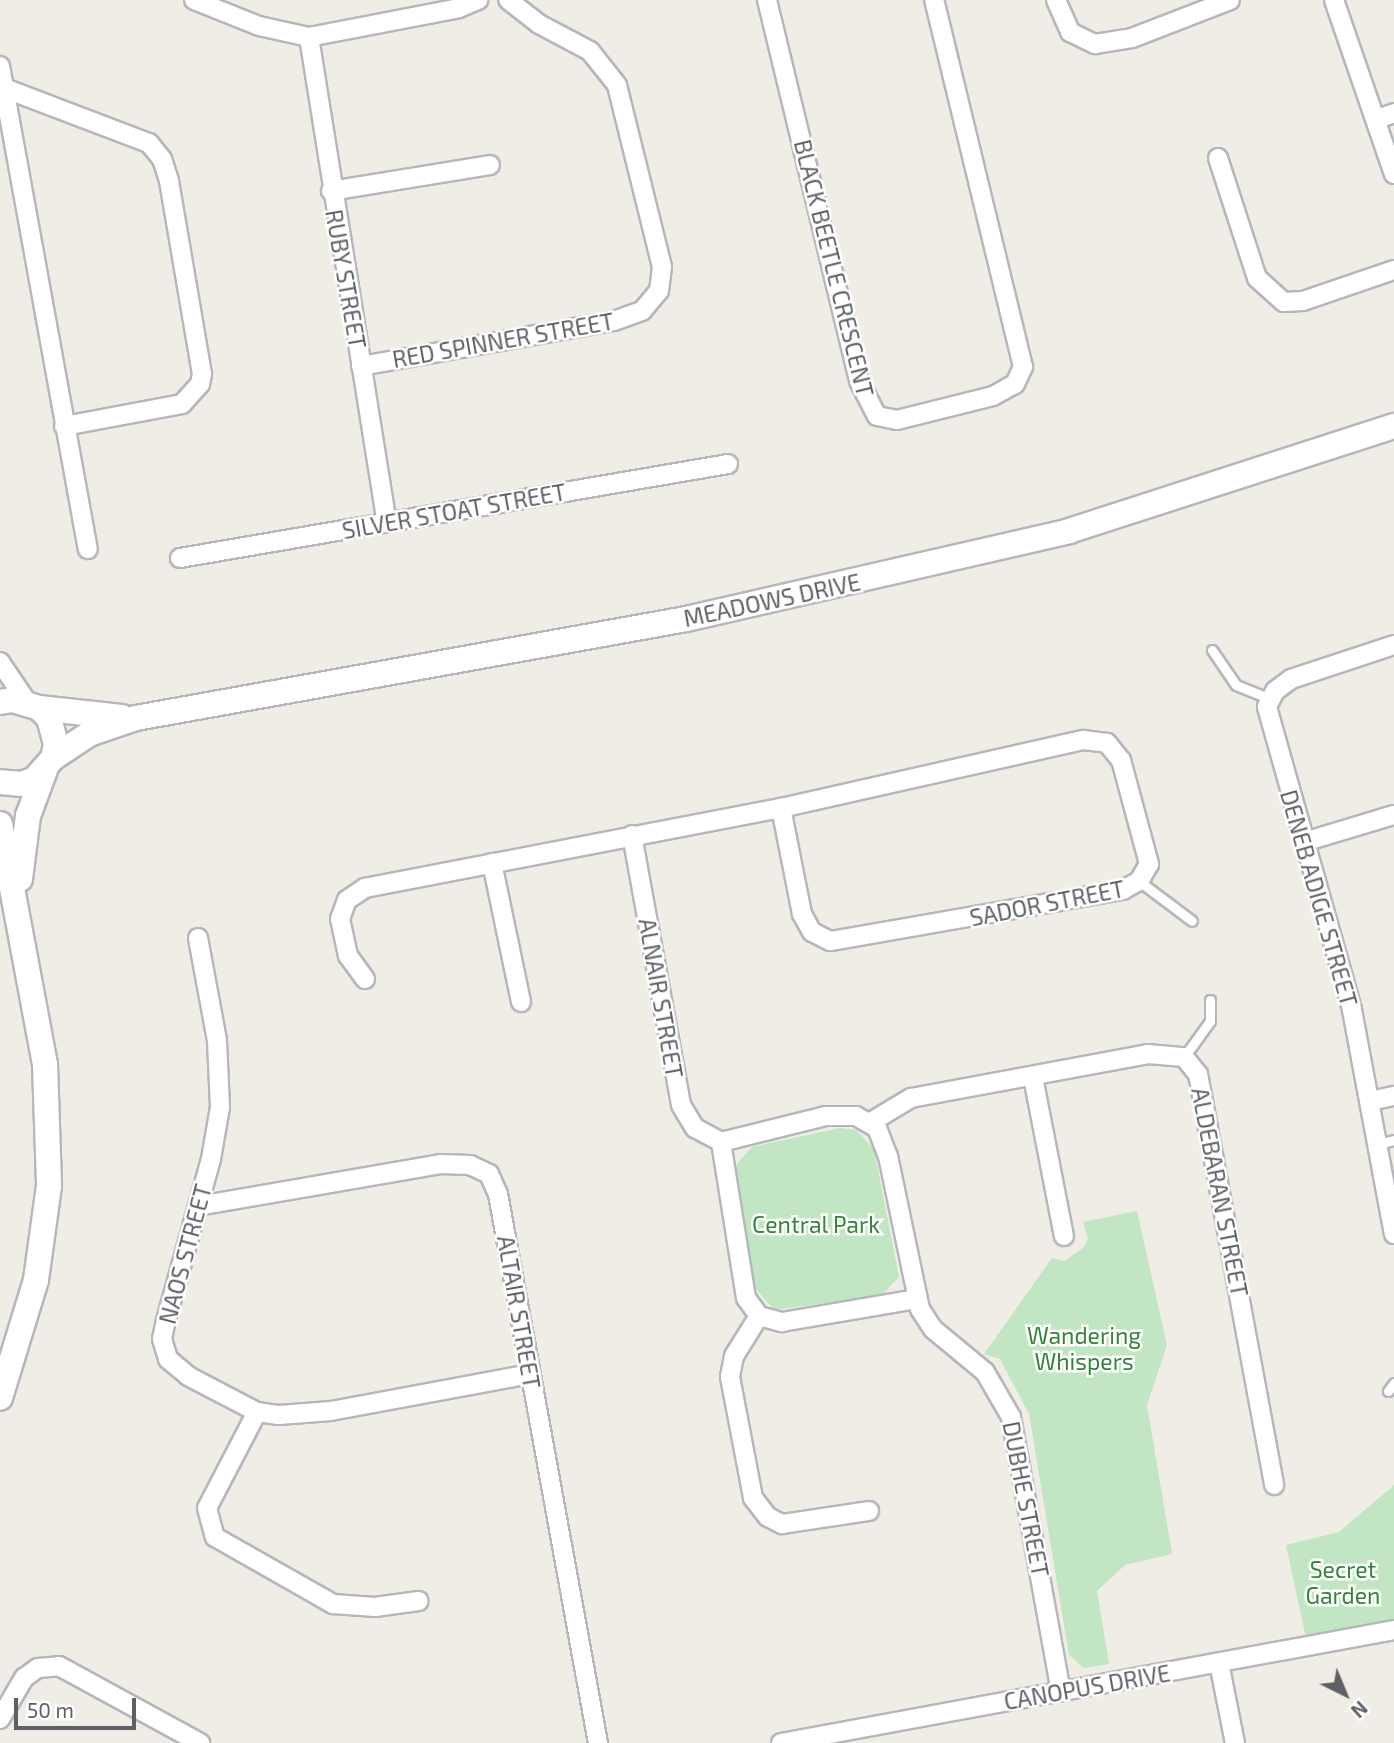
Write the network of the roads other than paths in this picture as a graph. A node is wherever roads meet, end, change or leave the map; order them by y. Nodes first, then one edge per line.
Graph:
1 (194, 0) edge
2 (478, 0) edge
3 (508, 0) edge
4 (767, 0) edge
5 (934, 0) edge
6 (1056, 0) edge
7 (1230, 0) edge
8 (1334, 0) edge
9 (309, 37) junction
10 (0, 66) edge
11 (4, 88) junction
12 (1394, 113) edge
13 (1377, 119) junction
14 (1218, 158) dead end
15 (490, 165) dead end
16 (1394, 174) edge
17 (331, 191) junction
18 (1394, 270) edge
19 (361, 366) junction
20 (64, 426) junction
21 (1394, 426) edge
22 (728, 464) dead end
23 (387, 522) junction
24 (88, 549) dead end
25 (180, 558) dead end
26 (1394, 645) edge
27 (1212, 650) dead end
28 (0, 662) edge
29 (1270, 699) junction
30 (0, 702) edge
31 (33, 705) junction
32 (136, 718) junction
33 (49, 764) junction
34 (0, 782) edge
35 (781, 807) junction
36 (1394, 816) edge
37 (0, 824) edge
38 (632, 835) junction
39 (1304, 842) junction
40 (492, 863) junction
41 (1139, 881) junction
42 (19, 905) junction
43 (1192, 921) dead end
44 (198, 938) dead end
45 (365, 979) dead end
46 (1210, 1000) dead end
47 (521, 1002) dead end
48 (1184, 1057) junction
49 (1033, 1077) junction
50 (1394, 1096) edge
51 (1370, 1101) junction
52 (872, 1122) junction
53 (721, 1142) junction
54 (1386, 1142) edge
55 (198, 1206) junction
56 (1394, 1234) edge
57 (1064, 1236) dead end
58 (916, 1299) junction
59 (759, 1316) junction
60 (530, 1374) junction
61 (0, 1398) edge
62 (257, 1412) junction
63 (1274, 1485) dead end
64 (869, 1511) dead end
65 (419, 1601) dead end
66 (1394, 1630) edge
67 (1219, 1663) junction
68 (1061, 1691) junction
69 (0, 1719) edge
70 (179, 1738) edge
71 (200, 1743) edge
72 (598, 1743) edge
73 (781, 1743) edge
74 (1235, 1743) edge

1 - 9 street
2 - 9 street
3 - 19 street, RED SPINNER STREET
4 - 5 street, BLACK BEETLE CRESCENT
6 - 7 street
8 - 13 street
9 - 17 street, RUBY STREET
10 - 11 street
11 - 20 street
11 - 20 street
12 - 13 street
13 - 16 street
14 - 18 street
15 - 17 street
17 - 19 street, RUBY STREET
19 - 23 street, RUBY STREET
20 - 24 street
21 - 32 street, MEADOWS DRIVE
22 - 23 street, SILVER STOAT STREET
23 - 25 street, SILVER STOAT STREET
26 - 29 street
27 - 29 lane
28 - 31 street
29 - 39 street, DENEB ADIGE STREET
30 - 31 street, MEADOWS DRIVE
31 - 32 street, MEADOWS DRIVE
31 - 33 street
32 - 33 street, MEADOWS DRIVE
33 - 34 street, MEADOWS DRIVE
33 - 42 street
35 - 38 street, SADOR STREET
35 - 41 street, SADOR STREET
35 - 41 street, SADOR STREET
36 - 39 street
37 - 42 street
38 - 40 street, SADOR STREET
38 - 53 street, ALNAIR STREET
39 - 51 street, DENEB ADIGE STREET
40 - 45 street, SADOR STREET
40 - 47 street
41 - 43 lane
42 - 61 street
44 - 55 street, NAOS STREET
46 - 48 lane
48 - 49 street, ALDEBARAN STREET
48 - 63 street, ALDEBARAN STREET
49 - 52 street, ALDEBARAN STREET
49 - 57 street
50 - 51 street
51 - 54 street, DENEB ADIGE STREET
52 - 53 street
52 - 58 street, DUBHE STREET
53 - 59 street
54 - 56 street, DENEB ADIGE STREET
55 - 60 street, ALTAIR STREET
55 - 62 street, NAOS STREET
58 - 59 street
58 - 68 street, DUBHE STREET
59 - 64 street
60 - 62 street, NAOS STREET
60 - 72 street, ALTAIR STREET
62 - 65 street
66 - 67 street, CANOPUS DRIVE
67 - 68 street, CANOPUS DRIVE
67 - 74 street
68 - 73 street, CANOPUS DRIVE
69 - 70 street
70 - 71 street

